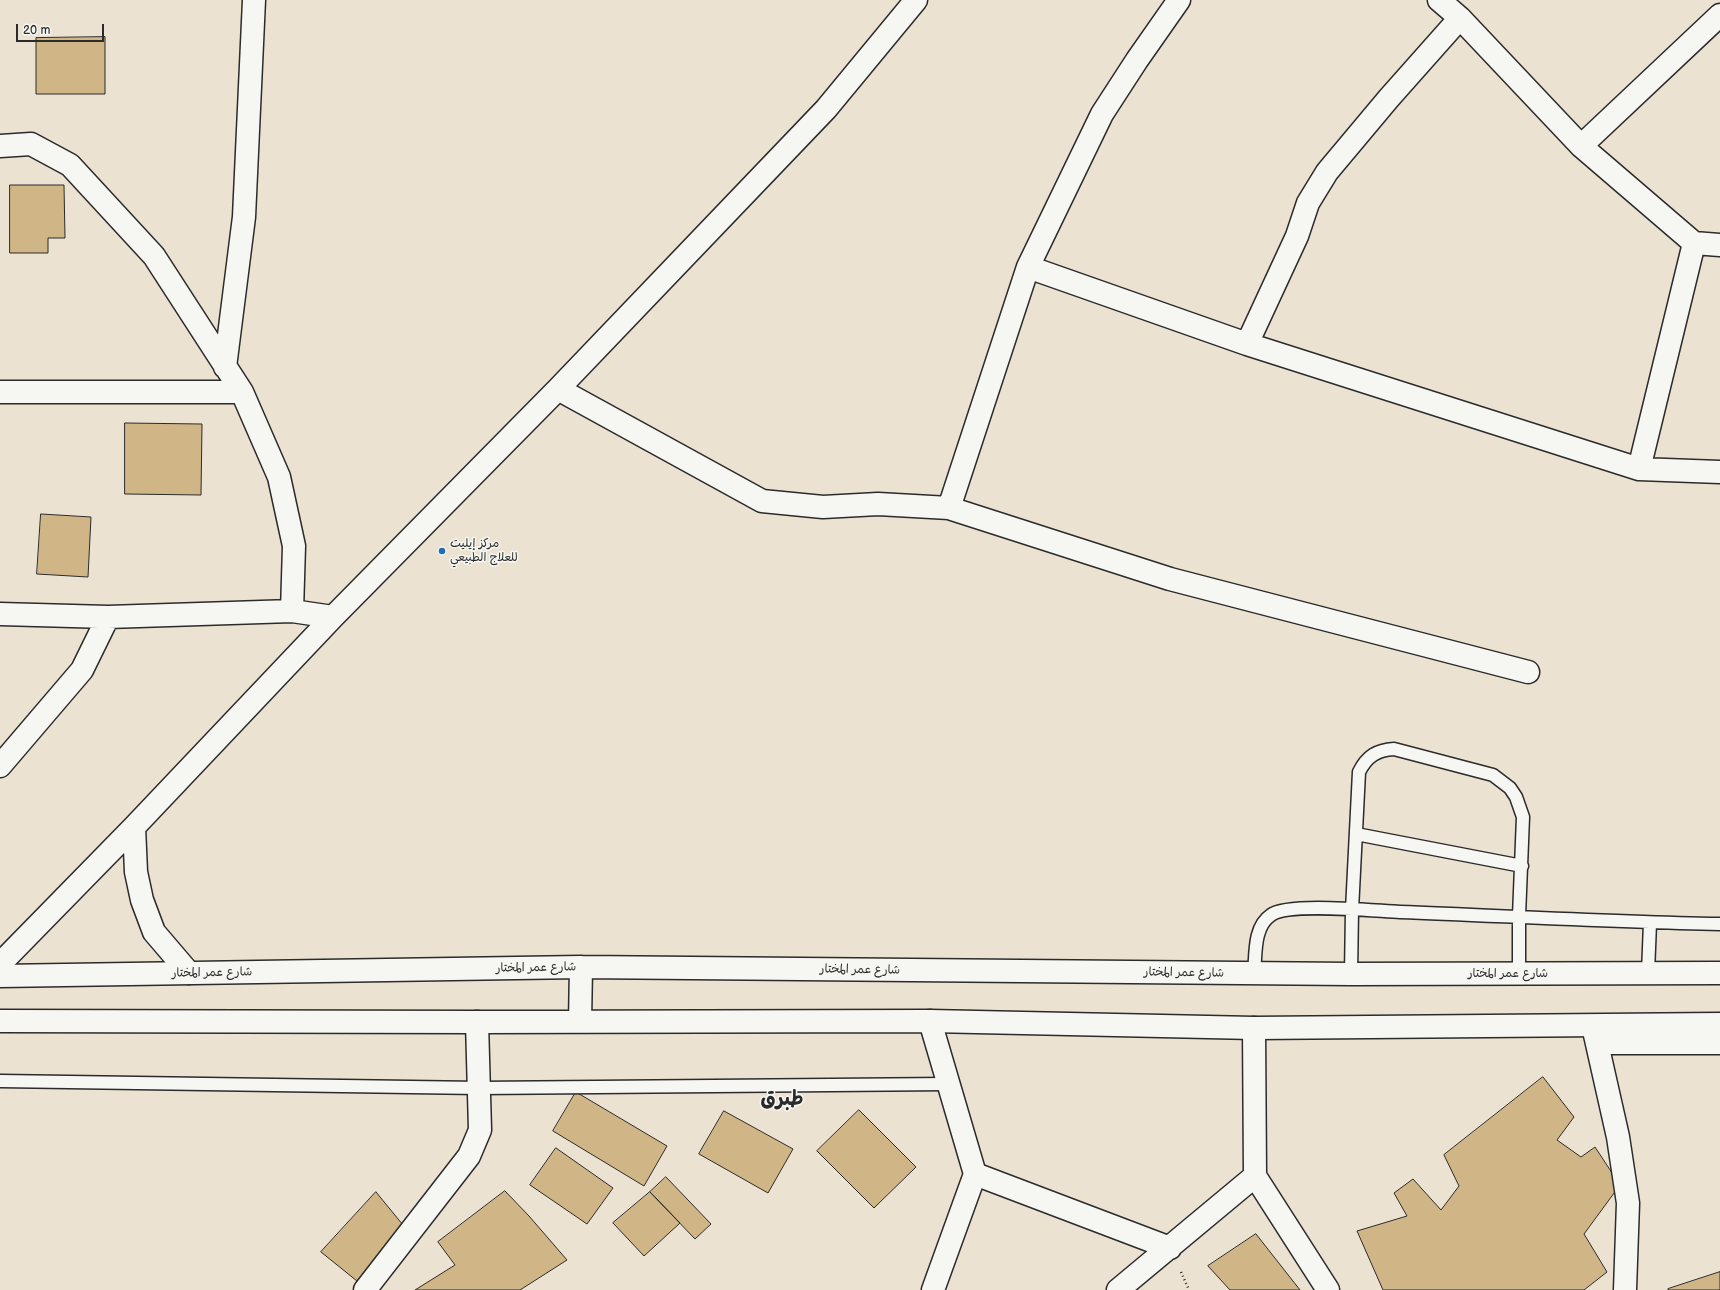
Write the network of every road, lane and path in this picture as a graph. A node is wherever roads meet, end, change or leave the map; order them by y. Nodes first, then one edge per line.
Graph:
1 (254, 0) edge
2 (1179, 0) edge
3 (1439, 0) edge
4 (910, 2) edge
5 (1720, 15) edge
6 (1460, 18) junction
7 (0, 146) edge
8 (1581, 146) junction
9 (1694, 243) junction
10 (1720, 244) edge
11 (1028, 267) junction
12 (1247, 344) junction
13 (225, 367) junction
14 (558, 389) junction
15 (0, 392) edge
16 (242, 392) junction
17 (1639, 469) junction
18 (1720, 472) edge
19 (949, 508) junction
20 (292, 611) junction
21 (0, 614) edge
22 (108, 617) junction
23 (333, 618) junction
24 (1528, 672) dead end
25 (0, 766) edge
26 (134, 827) junction
27 (1356, 834) junction
28 (1522, 866) junction
29 (1352, 910) junction
30 (1519, 916) junction
31 (1650, 923) junction
32 (1720, 924) edge
33 (0, 964) edge
34 (581, 967) junction
35 (189, 973) junction
36 (1648, 973) junction
37 (1720, 973) edge
38 (1254, 974) junction
39 (1351, 974) junction
40 (1519, 974) junction
41 (0, 976) edge
42 (0, 1021) edge
43 (930, 1021) junction
44 (478, 1022) junction
45 (580, 1022) junction
46 (1720, 1024) edge
47 (1254, 1028) junction
48 (1595, 1034) junction
49 (1720, 1043) edge
50 (0, 1081) edge
51 (948, 1084) junction
52 (479, 1088) junction
53 (975, 1174) junction
54 (1255, 1176) junction
55 (1170, 1248) junction
56 (365, 1290) edge
57 (933, 1290) edge
58 (1118, 1290) edge
59 (1328, 1290) edge
60 (1626, 1290) edge

1 - 13 street
2 - 11 street
3 - 6 street
4 - 14 street
5 - 8 street
6 - 8 street
6 - 12 street
7 - 13 street
8 - 9 street
9 - 10 street
9 - 17 street
11 - 12 street
11 - 19 street
12 - 17 street
13 - 16 street
14 - 19 street
14 - 23 street
15 - 16 street
16 - 20 street
17 - 18 street
19 - 24 street
20 - 22 street
20 - 23 street
21 - 22 street
22 - 25 street
23 - 26 street
26 - 33 street
26 - 35 street
27 - 28 lane
27 - 28 lane
27 - 29 lane
28 - 30 lane
29 - 30 lane
29 - 38 lane
29 - 39 lane
30 - 31 lane
30 - 40 lane
31 - 32 lane
31 - 36 lane
34 - 35 street, شارع عمر المختار
34 - 38 street, شارع عمر المختار
34 - 45 street
35 - 41 street, شارع عمر المختار
36 - 37 street, شارع عمر المختار
36 - 40 street, شارع عمر المختار
38 - 39 street, شارع عمر المختار
39 - 40 street, شارع عمر المختار
42 - 44 street
43 - 45 street
43 - 47 street
43 - 51 street
44 - 45 street
44 - 52 street
46 - 48 street
47 - 48 street
47 - 54 street
48 - 49 street
48 - 60 street
50 - 52 lane
51 - 52 lane
51 - 53 street
52 - 56 street
53 - 55 street
53 - 57 street
54 - 55 street
54 - 59 street
55 - 58 street

